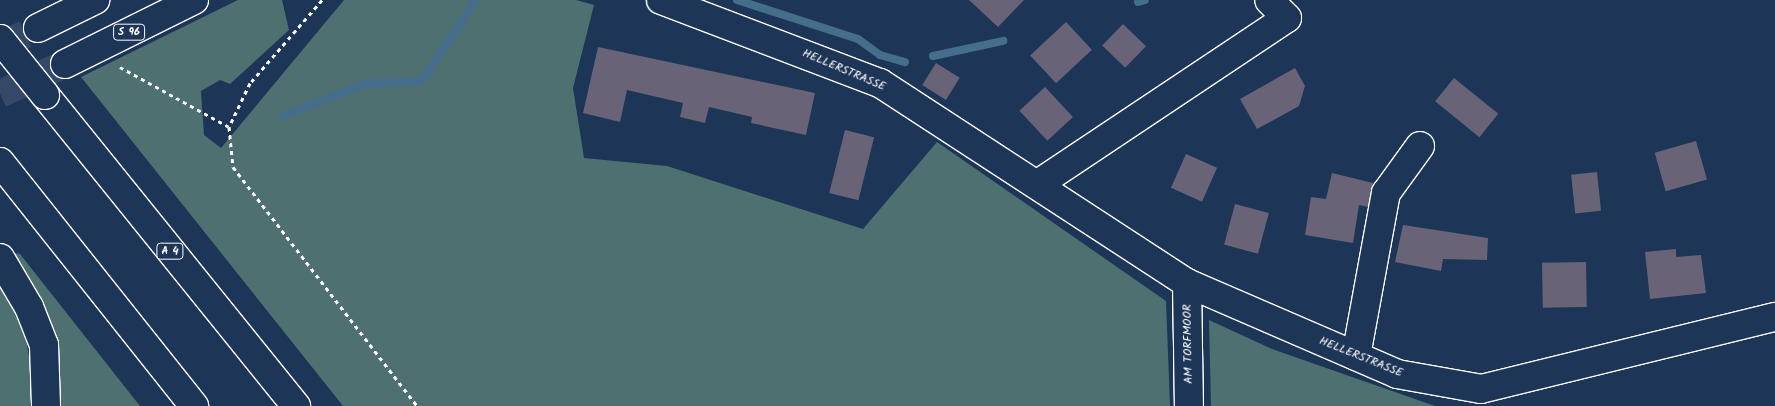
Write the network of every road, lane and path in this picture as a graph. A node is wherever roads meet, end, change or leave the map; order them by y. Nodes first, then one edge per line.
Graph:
1 (95, 0) edge
2 (194, 0) edge
3 (322, 0) edge
4 (661, 0) edge
5 (1278, 9) edge
6 (38, 28) tunnel mouth
7 (0, 39) edge
8 (98, 48) junction
9 (65, 64) tunnel mouth
10 (229, 126) junction
11 (1420, 146) dead end
12 (0, 162) edge
13 (1038, 184) junction
14 (0, 258) edge
15 (1187, 283) junction
16 (1775, 318) edge
17 (1356, 356) junction
18 (46, 406) edge
19 (194, 406) edge
20 (296, 406) edge
21 (417, 406) edge
22 (1189, 406) edge

1 - 6 main road
2 - 8 main road, S 96
3 - 10 path
4 - 13 main road, HELLERSTRASSE
5 - 13 main road
7 - 20 main road, A 4, bridge
8 - 9 main road, S 96
8 - 10 path
10 - 21 path
11 - 17 main road
12 - 19 main road
13 - 15 main road, HELLERSTRASSE
14 - 18 main road
15 - 17 main road, HELLERSTRASSE
15 - 22 main road, AM TORFMOOR
16 - 17 main road, HELLERSTRASSE

